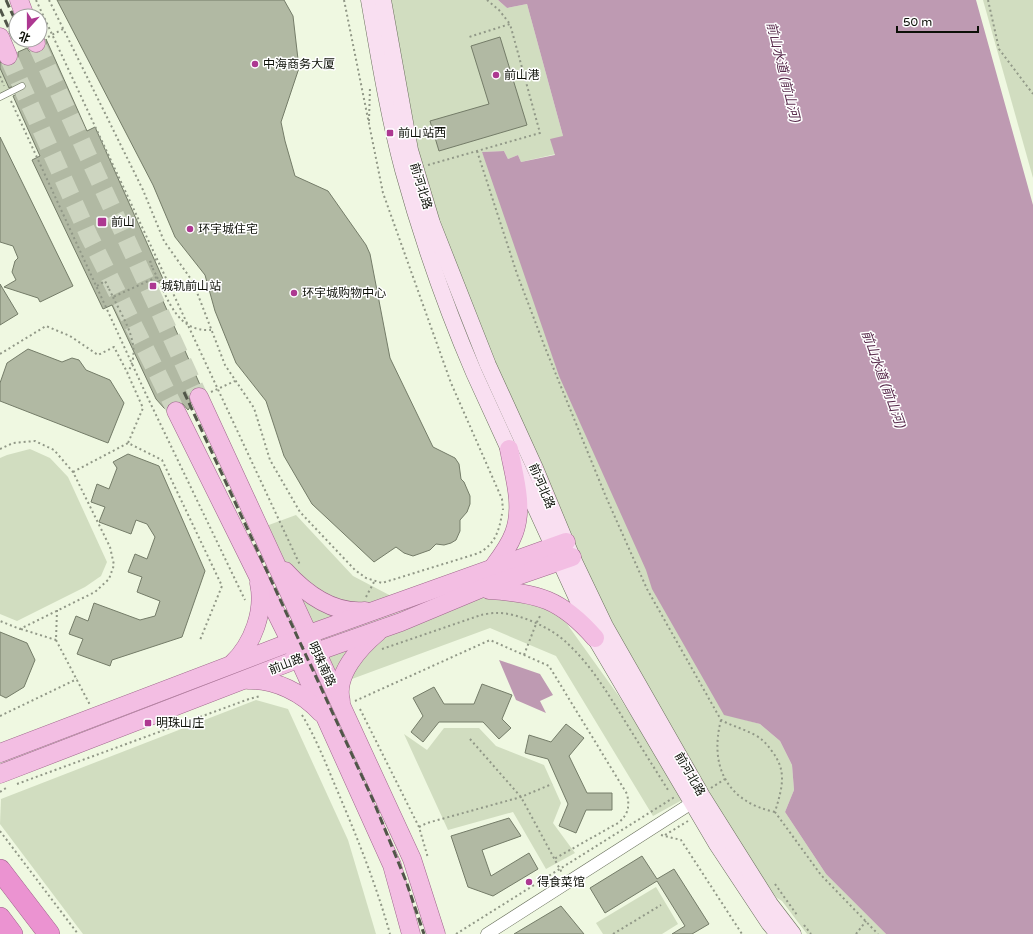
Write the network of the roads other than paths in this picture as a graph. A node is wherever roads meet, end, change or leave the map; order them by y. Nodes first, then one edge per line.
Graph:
1 (369, 0) edge
2 (383, 0) edge
3 (0, 37) edge
4 (8, 56) tunnel mouth
5 (22, 86) dead end
6 (0, 97) edge
7 (199, 397) tunnel mouth
8 (176, 411) tunnel mouth
9 (509, 449) junction
10 (563, 552) junction
11 (272, 555) junction
12 (491, 570) junction
13 (257, 575) junction
14 (480, 589) junction
15 (377, 609) junction
16 (387, 627) junction
17 (309, 634) junction
18 (595, 638) junction
19 (291, 642) junction
20 (316, 652) junction
21 (299, 659) junction
22 (230, 665) junction
23 (238, 682) junction
24 (350, 701) junction
25 (327, 721) junction
26 (0, 753) edge
27 (0, 774) edge
28 (703, 792) junction
29 (412, 859) junction
30 (392, 865) junction
31 (0, 870) edge
32 (0, 918) edge
33 (12, 934) edge
34 (49, 934) edge
35 (411, 934) edge
36 (436, 934) edge
37 (487, 934) edge
38 (778, 934) edge
39 (793, 934) edge

1 - 9 main road, 前河北路
2 - 10 main road, 前河北路
3 - 4 main road
5 - 6 lane
7 - 11 main road, 明珠南路
8 - 13 main road, 明珠南路
9 - 10 main road, 前河北路
9 - 12 main road
10 - 12 main road, 前山路
10 - 14 main road, 前山路
10 - 18 main road, 前河北路
10 - 28 main road, 前河北路
11 - 15 main road
11 - 17 main road, 明珠南路
12 - 15 main road, 前山路
13 - 19 main road, 明珠南路
13 - 22 main road
14 - 16 main road, 前山路
14 - 18 main road
15 - 17 main road, 前山路
16 - 20 main road, 前山路
16 - 24 main road
17 - 19 main road, 前山路
17 - 20 main road, 明珠南路
18 - 28 main road, 前河北路
19 - 21 main road, 明珠南路
19 - 22 main road, 前山路
20 - 21 main road, 前山路
20 - 24 main road, 明珠南路
21 - 23 main road, 前山路
21 - 25 main road, 明珠南路
22 - 26 main road, 前山路
23 - 25 main road
23 - 27 main road, 前山路
24 - 29 main road, 明珠南路
25 - 30 main road, 明珠南路
28 - 37 street
28 - 38 main road, 前河北路
28 - 39 main road, 前河北路
29 - 30 main road
29 - 36 main road, 明珠南路
30 - 35 main road, 明珠南路
31 - 34 highway
32 - 33 highway

